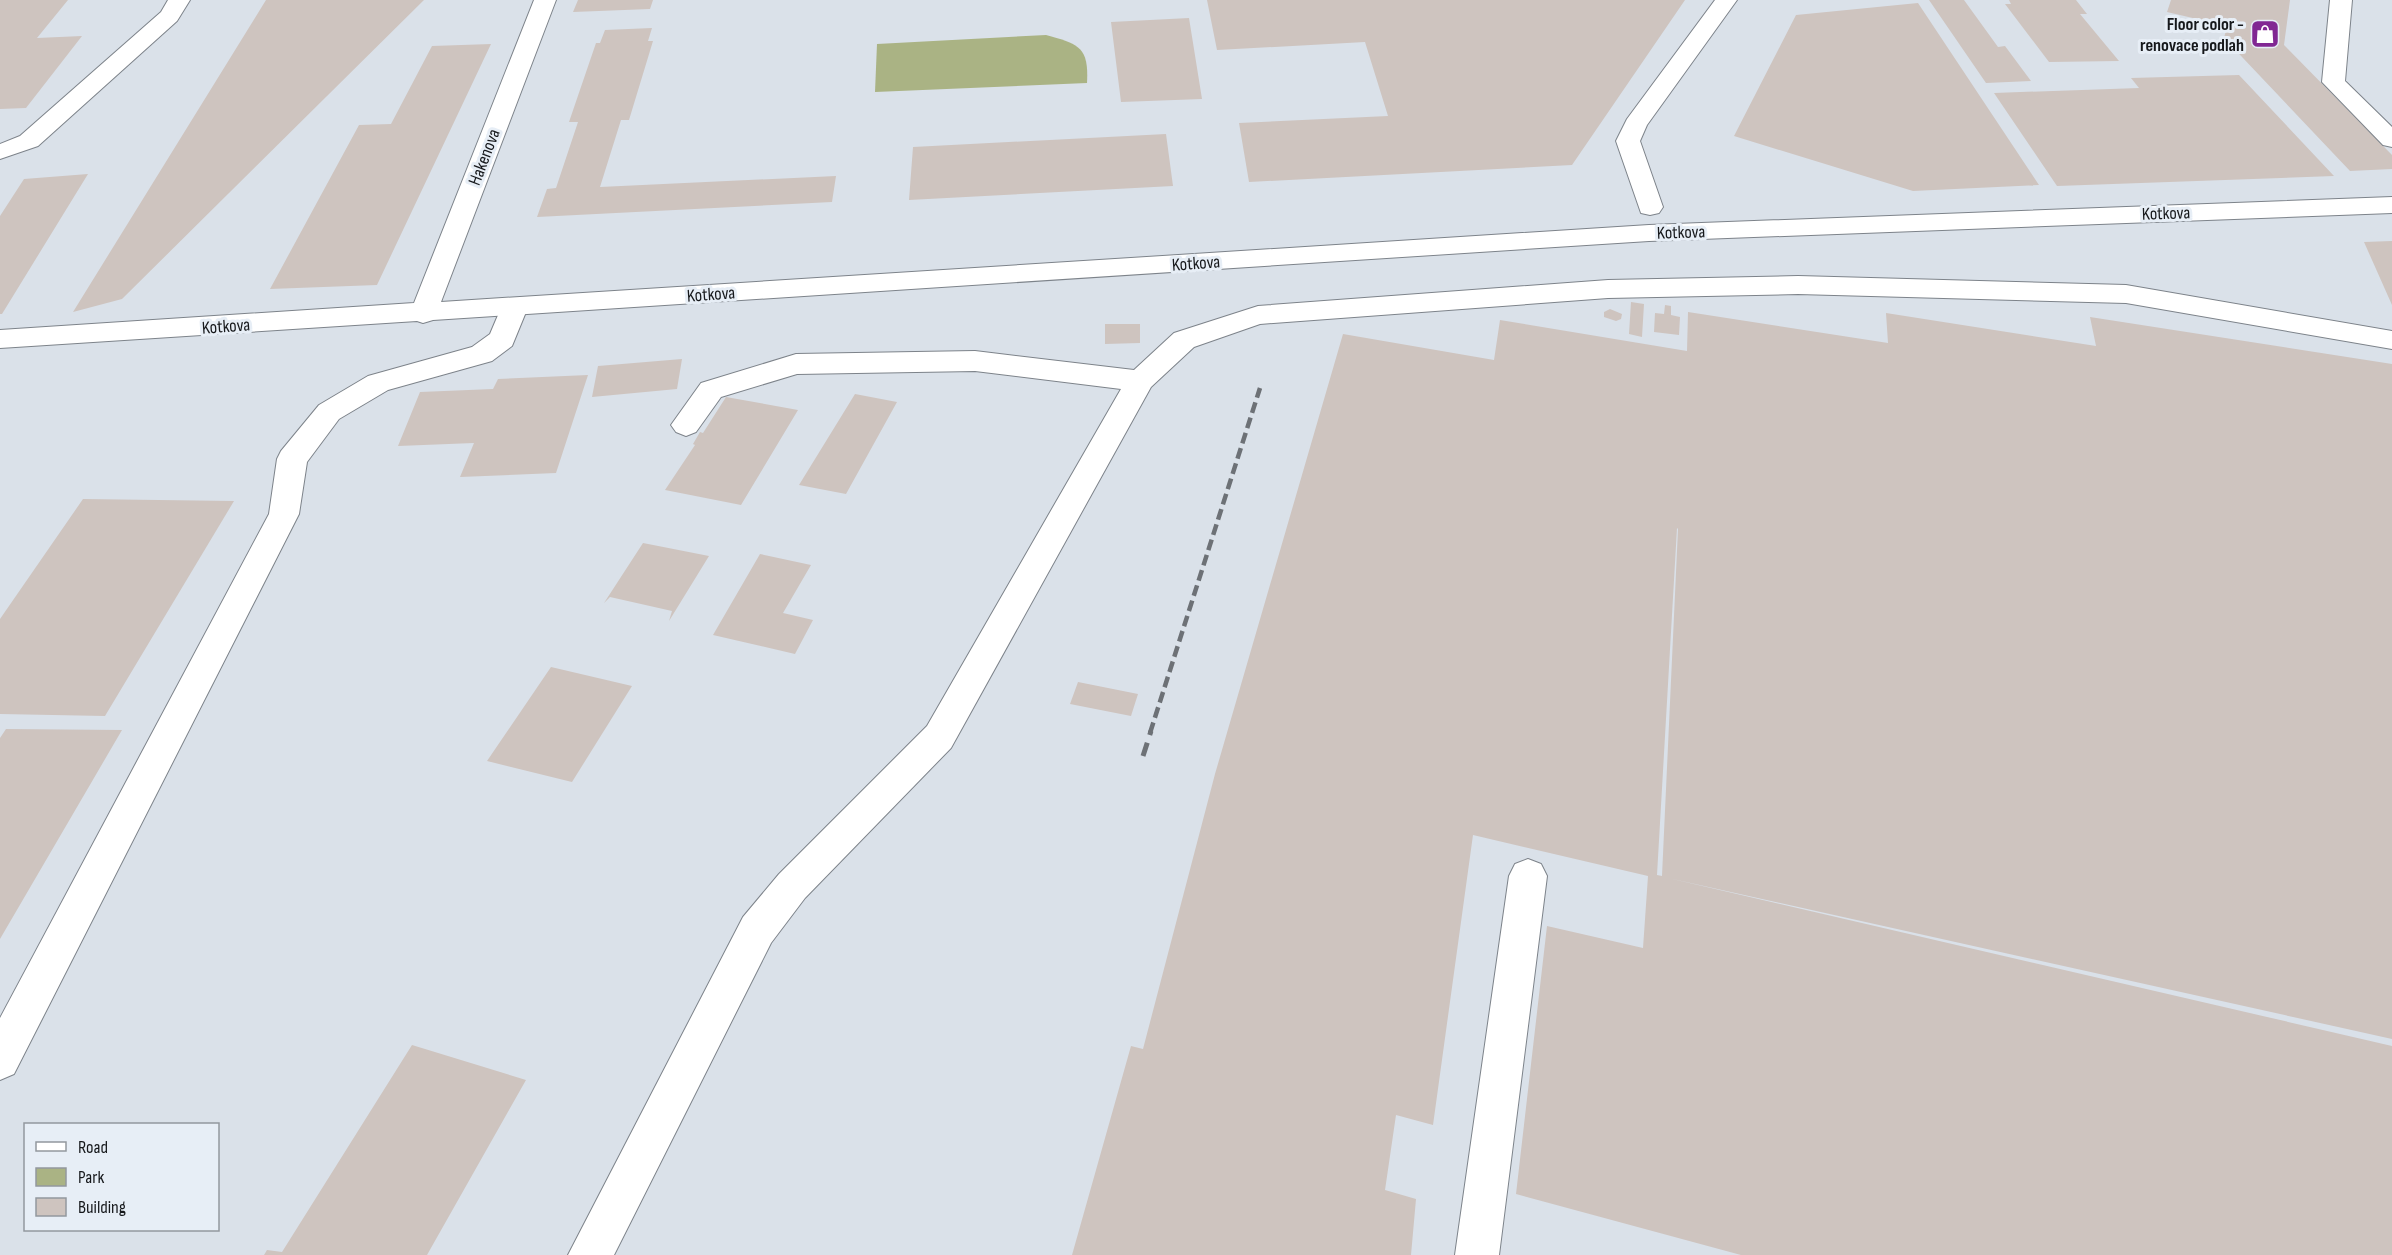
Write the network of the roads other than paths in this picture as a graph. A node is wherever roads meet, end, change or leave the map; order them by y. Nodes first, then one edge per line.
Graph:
1 (179, 0) edge
2 (545, 0) edge
3 (1726, 0) edge
4 (2341, 0) edge
5 (2392, 140) edge
6 (0, 152) edge
7 (2392, 205) edge
8 (1650, 207) dead end
9 (514, 307) junction
10 (423, 314) junction
11 (0, 339) edge
12 (2392, 340) edge
13 (1140, 381) junction
14 (686, 425) dead end
15 (1528, 876) dead end
16 (0, 1060) edge
17 (590, 1255) edge
18 (1477, 1255) edge

1 - 6 street
2 - 10 street, Hakenova
3 - 8 street
4 - 5 street
7 - 9 street, Kotkova
9 - 10 street, Kotkova
9 - 16 street
10 - 11 street, Kotkova
12 - 13 street
13 - 14 street
13 - 17 street
15 - 18 street

